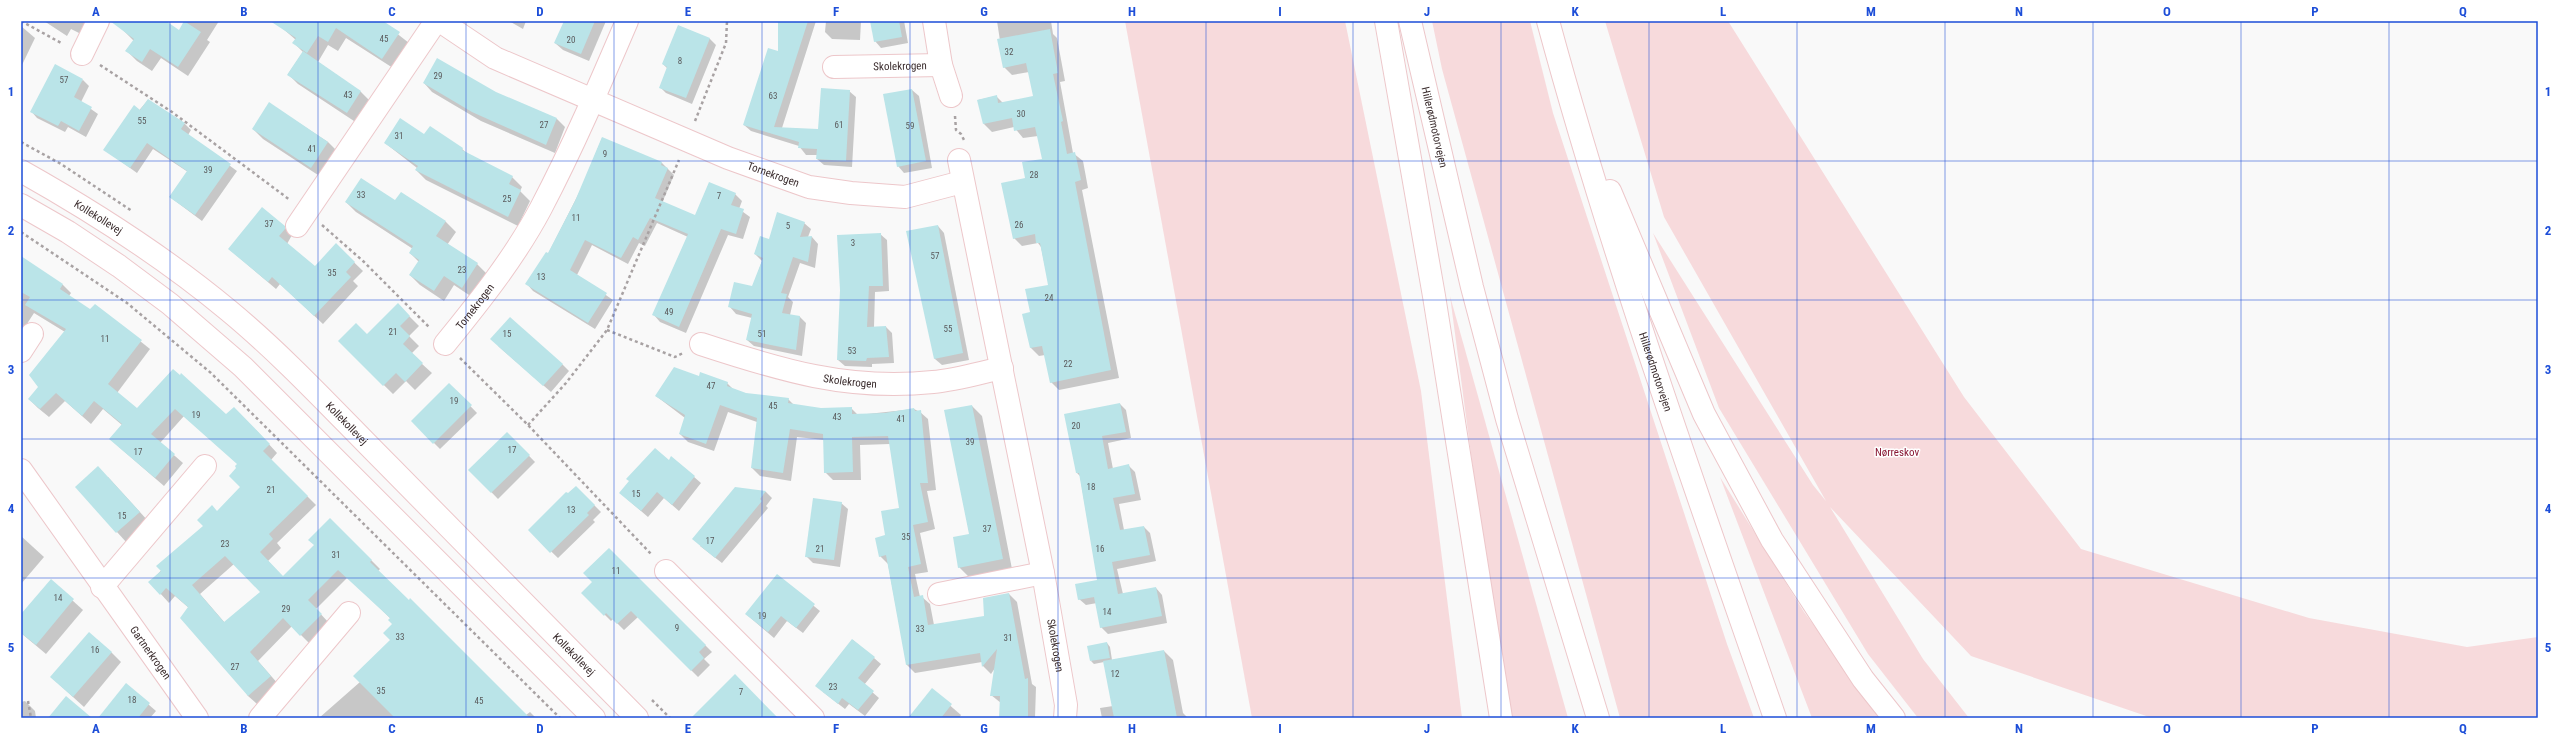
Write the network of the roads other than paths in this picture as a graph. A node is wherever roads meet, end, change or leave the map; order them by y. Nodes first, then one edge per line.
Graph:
1 (98, 21) edge
2 (436, 21) edge
3 (440, 21) edge
4 (626, 21) edge
5 (934, 21) edge
6 (1386, 21) edge
7 (1410, 21) edge
8 (1548, 21) edge
9 (82, 54) road end
10 (941, 65) junction
11 (834, 67) dead end
12 (1566, 90) junction
13 (951, 96) road end
14 (594, 99) junction
15 (959, 160) road end
16 (21, 170) edge
17 (962, 182) junction
18 (21, 205) edge
19 (301, 219) road end
20 (445, 344) road end
21 (701, 344) road end
22 (1002, 368) junction
23 (205, 466) dead end
24 (21, 470) edge
25 (666, 571) road end
26 (1044, 573) junction
27 (102, 587) junction
28 (939, 594) dead end
29 (349, 613) dead end
30 (197, 718) edge
31 (260, 718) edge
32 (594, 718) edge
33 (637, 718) edge
34 (813, 718) edge
35 (1066, 718) edge
36 (1501, 718) edge
37 (1598, 718) edge
38 (1775, 718) edge
39 (1894, 718) edge

1 - 9 main road
2 - 19 main road
3 - 14 main road, Tornekrogen
4 - 14 main road, Tornekrogen
5 - 10 main road, Skolekrogen
6 - 36 main road
7 - 37 main road, Hillerødmotorvejen
8 - 12 main road, Hillerødmotorvejen
10 - 11 main road, Skolekrogen
10 - 13 main road, Skolekrogen
12 - 38 main road, Hillerødmotorvejen
12 - 39 main road
14 - 17 main road, Tornekrogen
14 - 20 main road, Tornekrogen
15 - 17 main road, Skolekrogen
16 - 33 main road, Kollekollevej
17 - 22 main road, Skolekrogen
18 - 32 main road
21 - 22 main road, Skolekrogen
22 - 26 main road, Skolekrogen
23 - 27 main road
24 - 27 main road, Gartnerkrogen
25 - 34 main road
26 - 28 main road
26 - 35 main road, Skolekrogen
27 - 30 main road, Gartnerkrogen
29 - 31 main road

